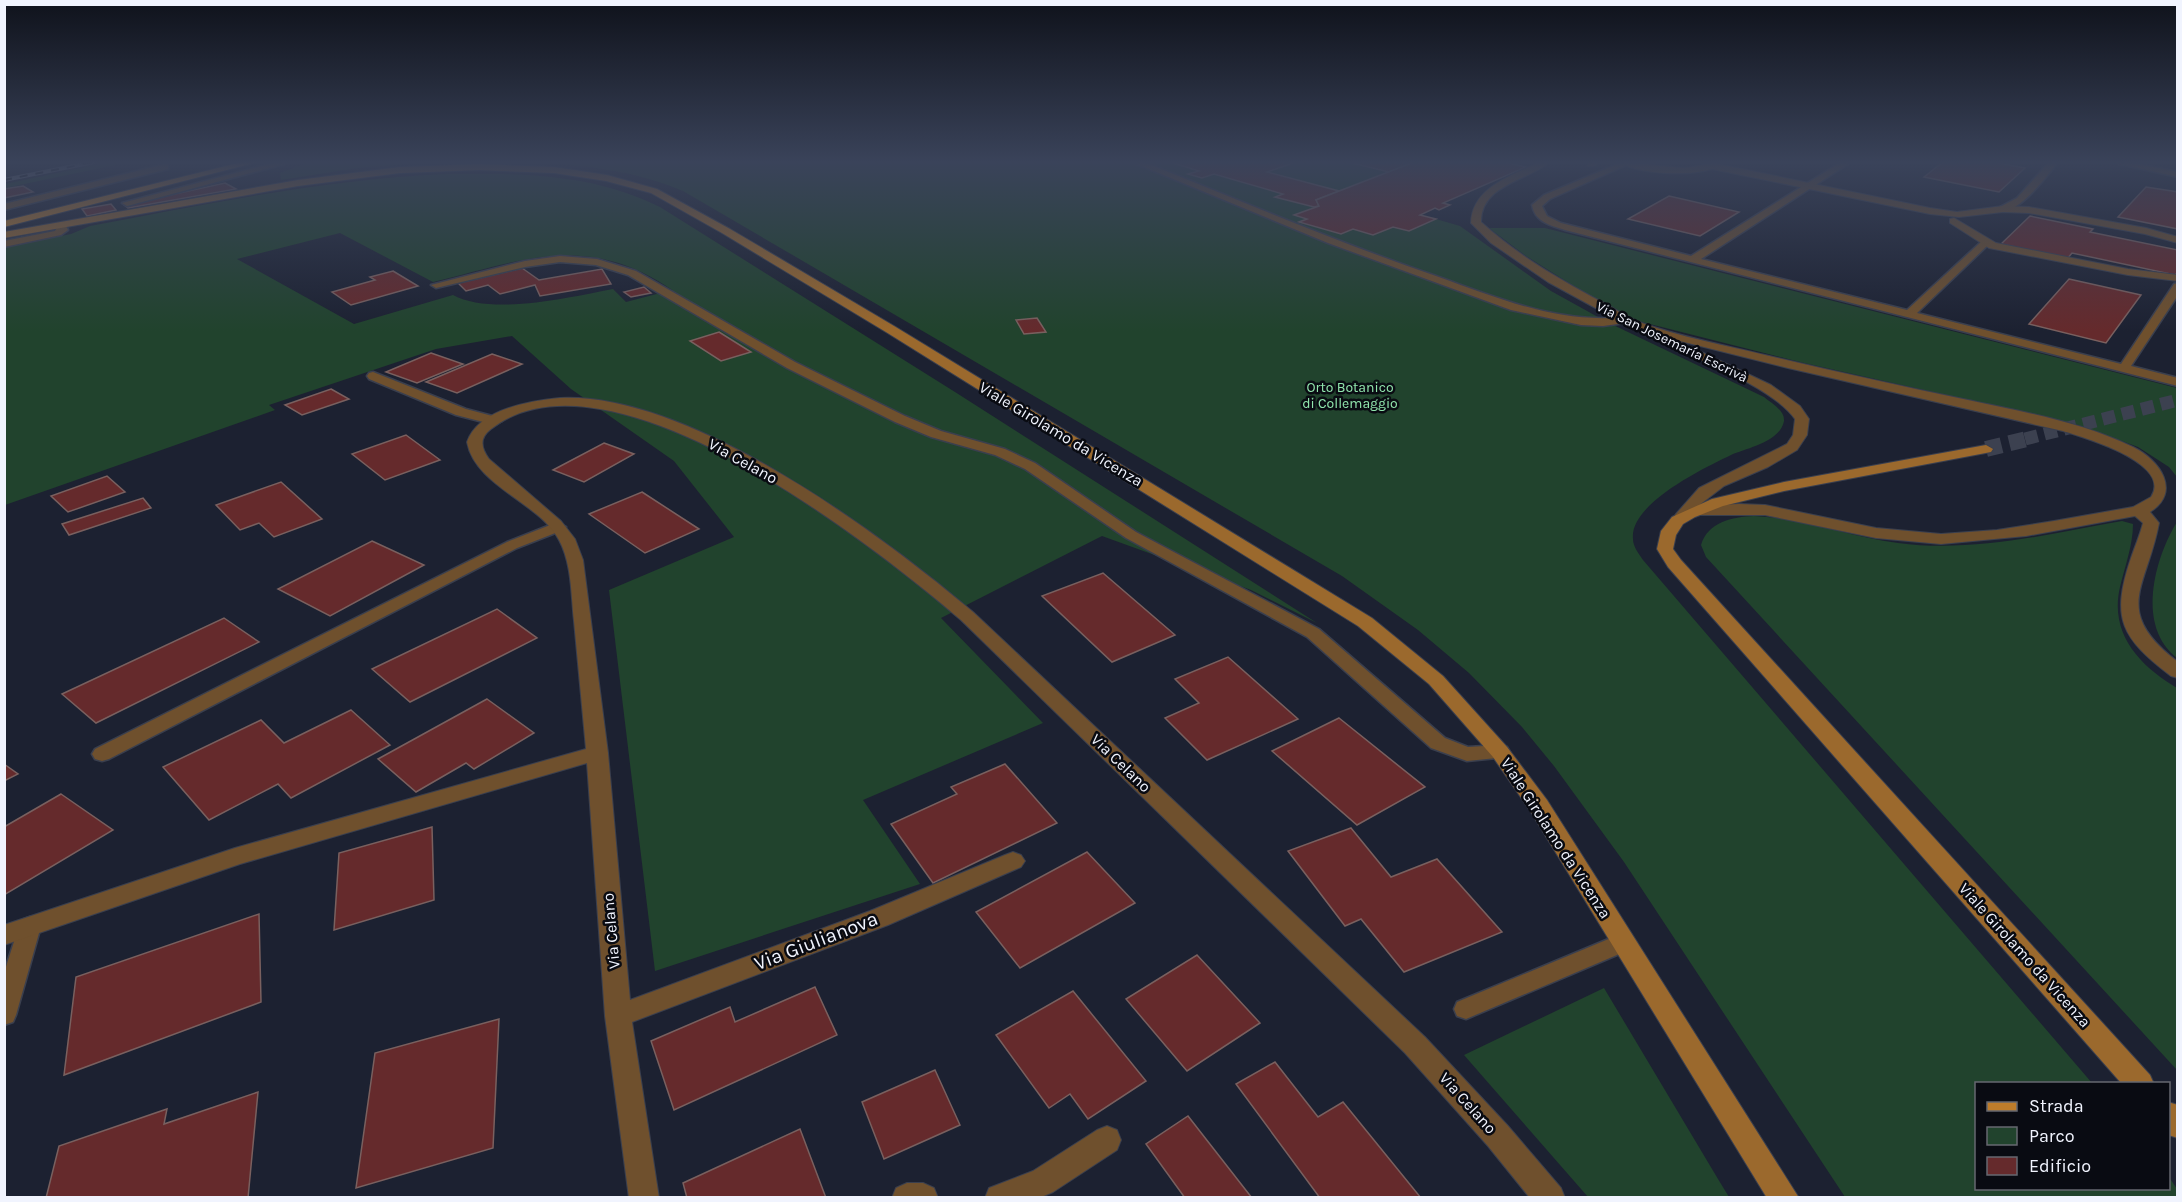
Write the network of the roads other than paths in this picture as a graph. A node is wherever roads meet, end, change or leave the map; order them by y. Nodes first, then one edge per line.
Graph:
1 (27, 218) edge
2 (105, 218) edge
3 (703, 218) edge
4 (1276, 218) edge
5 (1476, 218) edge
6 (1544, 218) edge
7 (1758, 218) edge
8 (1954, 218) edge
9 (2076, 218) edge
10 (4, 224) edge
11 (62, 226) junction
12 (4, 236) edge
13 (2178, 240) edge
14 (1985, 243) junction
15 (4, 244) edge
16 (1692, 260) junction
17 (2178, 278) edge
18 (436, 285) dead end
19 (2178, 286) edge
20 (1908, 315) junction
21 (1627, 321) junction
22 (1807, 368) junction
23 (2124, 368) junction
24 (373, 376) dead end
25 (1745, 378) junction
26 (2178, 382) edge
27 (495, 421) junction
28 (1986, 449) tunnel mouth
29 (2137, 511) junction
30 (1689, 514) junction
31 (558, 527) junction
32 (2178, 672) edge
33 (1500, 752) junction
34 (597, 753) junction
35 (102, 754) dead end
36 (1012, 861) dead end
37 (30, 926) junction
38 (4, 935) edge
39 (1623, 942) junction
40 (1466, 1010) dead end
41 (4, 1015) edge
42 (618, 1016) junction
43 (2139, 1082) edge
44 (1107, 1140) dead end
45 (644, 1197) edge
46 (907, 1197) edge
47 (923, 1197) edge
48 (1000, 1197) edge
49 (1550, 1197) edge
50 (1784, 1197) edge

1 - 10 main road
2 - 11 main road, Viale Girolamo da Vicenza
3 - 33 main road, Viale Girolamo da Vicenza
4 - 21 lane
5 - 21 street, Via San Josemaría Escrivà
6 - 16 lane
7 - 16 lane
8 - 14 street
9 - 13 street
11 - 12 main road, Viale Girolamo da Vicenza
11 - 15 lane
14 - 17 street
14 - 20 lane
16 - 20 lane
18 - 33 lane
19 - 23 lane
20 - 23 lane
21 - 22 street
21 - 25 street, Via San Josemaría Escrivà
22 - 25 street
22 - 29 street
23 - 26 lane
24 - 27 lane
25 - 30 street, Via San Josemaría Escrivà
27 - 31 street, Via Celano
27 - 49 street, Via Celano
28 - 30 main road
29 - 30 street
29 - 32 street
30 - 43 main road, Viale Girolamo da Vicenza
31 - 34 street, Via Celano
31 - 35 lane
33 - 39 main road, Viale Girolamo da Vicenza
34 - 37 street
34 - 42 street, Via Celano
36 - 42 street, Via Giulianova
37 - 38 street
37 - 41 lane
39 - 40 lane
39 - 50 main road, Viale Girolamo da Vicenza
42 - 45 street, Via Celano
44 - 48 street
46 - 47 street

